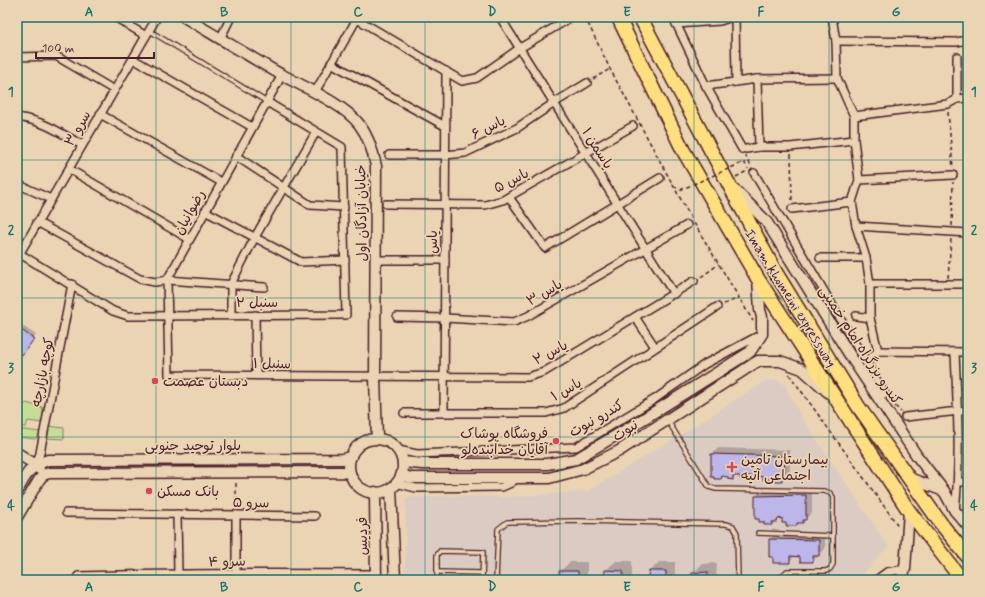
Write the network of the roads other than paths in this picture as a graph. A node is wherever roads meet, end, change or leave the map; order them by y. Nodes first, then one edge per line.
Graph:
1 (115, 17) edge
2 (157, 17) edge
3 (184, 17) edge
4 (231, 17) edge
5 (500, 17) edge
6 (640, 17) edge
7 (732, 17) edge
8 (735, 17) edge
9 (832, 17) edge
10 (357, 18) edge
11 (619, 18) edge
12 (720, 19) edge
13 (565, 20) dead end
14 (675, 20) edge
15 (148, 33) junction
16 (220, 39) junction
17 (968, 40) edge
18 (836, 41) junction
19 (520, 48) junction
20 (17, 56) edge
21 (957, 57) dead end
22 (133, 59) junction
23 (331, 63) junction
24 (446, 71) junction
25 (282, 75) junction
26 (838, 78) junction
27 (757, 79) junction
28 (736, 82) junction
29 (587, 83) road end
30 (706, 86) junction
31 (114, 90) junction
32 (315, 92) junction
33 (968, 98) edge
34 (957, 99) junction
35 (267, 102) junction
36 (554, 103) junction
37 (100, 114) junction
38 (854, 116) junction
39 (17, 117) edge
40 (446, 126) junction
41 (633, 126) dead end
42 (252, 127) junction
43 (316, 132) junction
44 (854, 140) junction
45 (82, 145) junction
46 (759, 147) junction
47 (586, 153) junction
48 (389, 155) dead end
49 (445, 155) junction
50 (236, 156) junction
51 (69, 169) junction
52 (754, 173) road end
53 (953, 175) road end
54 (660, 178) dead end
55 (859, 180) junction
56 (221, 182) junction
57 (727, 182) junction
58 (17, 184) edge
59 (284, 188) junction
60 (509, 197) junction
61 (51, 199) junction
62 (852, 202) junction
63 (386, 204) dead end
64 (617, 204) junction
65 (445, 205) junction
66 (344, 208) junction
67 (792, 209) road end
68 (205, 211) junction
69 (38, 222) junction
70 (687, 225) dead end
71 (856, 226) junction
72 (968, 233) edge
73 (255, 237) junction
74 (189, 239) junction
75 (646, 250) junction
76 (18, 252) edge
77 (820, 258) dead end
78 (866, 258) junction
79 (345, 260) junction
80 (375, 260) junction
81 (445, 260) junction
82 (758, 279) junction
83 (167, 280) junction
84 (694, 281) road end
85 (72, 284) junction
86 (231, 284) junction
87 (870, 284) junction
88 (968, 284) edge
89 (264, 286) dead end
90 (674, 294) junction
91 (717, 307) road end
92 (168, 315) junction
93 (231, 315) junction
94 (255, 315) junction
95 (856, 316) dead end
96 (397, 317) dead end
97 (636, 317) junction
98 (445, 318) junction
99 (870, 318) junction
100 (762, 334) junction
101 (655, 347) junction
102 (878, 352) junction
103 (955, 352) junction
104 (968, 352) edge
105 (866, 362) junction
106 (169, 374) joint
107 (256, 376) junction
108 (375, 377) junction
109 (444, 377) junction
110 (885, 394) dead end
111 (835, 398) junction
112 (958, 410) junction
113 (968, 410) edge
114 (404, 412) dead end
115 (444, 412) junction
116 (905, 417) dead end
117 (668, 420) junction
118 (377, 439) junction
119 (398, 450) junction
120 (17, 454) edge
121 (351, 456) junction
122 (403, 462) junction
123 (36, 465) junction
124 (350, 473) junction
125 (43, 475) junction
126 (909, 478) junction
127 (396, 482) junction
128 (958, 482) junction
129 (968, 482) edge
130 (17, 491) edge
131 (944, 491) junction
132 (375, 492) junction
133 (909, 511) junction
134 (955, 511) junction
135 (968, 512) edge
136 (66, 513) dead end
137 (177, 514) junction
138 (236, 515) junction
139 (315, 516) dead end
140 (17, 517) edge
141 (968, 526) edge
142 (758, 533) dead end
143 (833, 536) junction
144 (968, 557) edge
145 (904, 569) junction
146 (437, 572) junction
147 (482, 573) junction
148 (178, 574) junction
149 (236, 574) junction
150 (137, 577) edge
151 (261, 577) edge
152 (376, 577) edge
153 (77, 578) edge
154 (395, 580) edge
155 (437, 580) edge
156 (482, 580) edge
157 (496, 580) edge
158 (738, 580) edge
159 (778, 580) edge
160 (876, 580) edge
161 (901, 580) edge
162 (962, 580) edge

1 - 15 street
2 - 15 street, سرو ۳
3 - 16 main road, خیابان آزادگان اول
4 - 16 street
5 - 19 street, یاسمن ۱
6 - 57 highway, Imam khomeini expressway
7 - 12 street
8 - 28 street
9 - 18 street
10 - 23 street
10 - 24 street
11 - 82 highway, Imam khomeini expressway
12 - 14 street
13 - 19 street
14 - 30 street
15 - 22 street, سرو ۳
15 - 35 lane
16 - 25 main road, خیابان آزادگان اول
17 - 18 street
18 - 26 street
19 - 24 street
19 - 36 street, یاسمن ۱
20 - 31 street
21 - 34 street
22 - 31 street, سرو ۳
22 - 42 street
23 - 32 street
23 - 40 street
24 - 40 street, یاس
25 - 32 main road, خیابان آزادگان اول
25 - 35 street, رضوانیان
26 - 27 street
26 - 38 street
27 - 28 street
27 - 46 street
28 - 30 street
29 - 36 street, یاس ۶
30 - 46 street
31 - 37 street, سرو ۳
32 - 80 main road, خیابان آزادگان اول
33 - 34 street
34 - 38 street
35 - 42 street, رضوانیان
35 - 43 street
36 - 47 street, یاسمن ۱
36 - 49 street, یاس ۶
37 - 45 street, سرو ۳
37 - 56 street
38 - 44 street
39 - 45 street
40 - 49 street, یاس
41 - 47 street, یاس ۵
42 - 50 street, رضوانیان
43 - 59 street
43 - 66 street
44 - 46 street
44 - 55 street
45 - 51 street, سرو ۳
47 - 60 street, یاس ۵
47 - 64 street, یاسمن ۱
48 - 49 street, یاس ۶
49 - 65 street, یاس
50 - 56 street, رضوانیان
50 - 59 street
51 - 61 street, سرو ۳
51 - 74 street
52 - 105 street
53 - 55 street
54 - 64 street
55 - 62 street
56 - 68 street, رضوانیان
57 - 126 highway, Imam khomeini expressway
57 - 131 main road, کندرو بزرگراه امام خمینی
58 - 61 street
59 - 66 street
59 - 73 street
60 - 64 street
60 - 65 street, یاس ۵
61 - 69 street, سرو ۳
62 - 67 street
62 - 71 street
63 - 65 street, یاس ۵
64 - 75 street, یاسمن ۱
65 - 81 street, یاس
66 - 79 street
68 - 73 street
68 - 74 street, رضوانیان
69 - 76 street, سرو ۳
69 - 83 street
70 - 75 street, یاس ۳
71 - 72 street
71 - 78 street
73 - 79 street
73 - 86 street
74 - 83 street, رضوانیان
75 - 90 street, یاسمن ۱
75 - 98 street, یاس ۳
76 - 85 street, سنبل ۲
77 - 78 street
78 - 87 street
79 - 94 street, سنبل ۲
80 - 81 street
80 - 108 main road, خیابان آزادگان اول
81 - 98 street, یاس
82 - 100 main road
82 - 111 highway, Imam khomeini expressway
83 - 86 street
83 - 92 street, رضوانیان
84 - 90 street, یاس ۲
85 - 92 street, سنبل ۲
85 - 123 street, کوچه بازارچه
86 - 89 street
86 - 93 street
87 - 88 street
87 - 99 street
90 - 97 street, یاس ۲
91 - 101 street, یاس ۱
92 - 93 street, سنبل ۲
92 - 106 street, رضوانیان
93 - 94 street, سنبل ۲
94 - 107 street
95 - 99 street
96 - 98 street, یاس ۳
97 - 101 street
97 - 109 street, یاس ۲
98 - 109 street, یاس
99 - 102 street
100 - 119 street, کندرو نبوت
100 - 122 main road, نبوت
101 - 115 street, یاس ۱
102 - 103 street
102 - 105 street
103 - 104 street
103 - 112 street
105 - 110 street
106 - 107 street, سنبل ۱
107 - 108 street, سنبل ۱
108 - 109 street, یاس ۲
108 - 118 main road, خیابان آزادگان اول
109 - 115 street, یاس
111 - 117 main road, نبوت
111 - 133 highway, Imam khomeini expressway
112 - 113 street
112 - 116 street
112 - 128 street
114 - 115 street, یاس ۱
117 - 127 main road, نبوت
117 - 143 lane
118 - 119 main road
118 - 121 main road
119 - 122 main road
120 - 123 main road
121 - 123 main road, بلوار توحید جنوبی
121 - 124 main road
122 - 127 main road
123 - 125 main road
123 - 130 main road
124 - 125 main road, بلوار توحید جنوبی
124 - 132 main road
125 - 140 main road
126 - 131 main road
126 - 144 highway, Imam khomeini expressway
127 - 132 main road
127 - 154 main road
128 - 129 street
128 - 134 street
131 - 134 main road, کندرو بزرگراه امام خمینی
132 - 152 main road, فردیس
133 - 145 main road
133 - 162 highway, Imam khomeini expressway
134 - 135 main road
134 - 141 main road, کندرو بزرگراه امام خمینی
136 - 137 street, سرو ۵
137 - 138 street, سرو ۵
137 - 148 street
138 - 139 street, سرو ۵
138 - 149 street
142 - 143 lane
143 - 159 lane
145 - 160 street
145 - 161 main road
146 - 147 lane
146 - 147 lane
146 - 155 lane
147 - 156 lane
148 - 149 street, سرو ۴
148 - 150 street, سرو ۴
149 - 151 street, سرو ۴
150 - 153 street, سرو ۴
151 - 152 street, سرو ۴
157 - 158 lane

